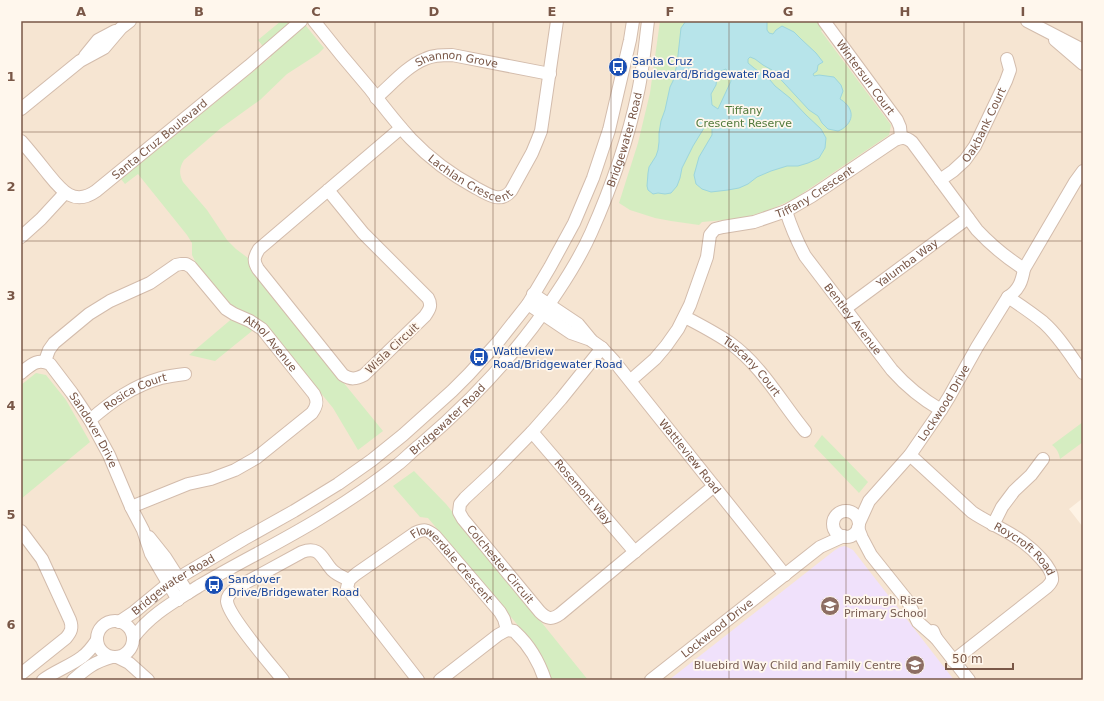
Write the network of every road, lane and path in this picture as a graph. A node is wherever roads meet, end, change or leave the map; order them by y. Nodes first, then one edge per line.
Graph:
1 (301, 21) edge
2 (314, 21) edge
3 (557, 21) edge
4 (633, 21) edge
5 (648, 21) edge
6 (824, 21) edge
7 (1031, 23) edge
8 (126, 24) edge
9 (1083, 50) edge
10 (1007, 59) dead end
11 (1083, 64) edge
12 (550, 74) junction
13 (376, 98) junction
14 (21, 109) edge
15 (400, 128) junction
16 (902, 137) junction
17 (21, 141) edge
18 (1083, 171) edge
19 (940, 180) junction
20 (328, 190) junction
21 (65, 193) junction
22 (786, 211) junction
23 (968, 218) junction
24 (21, 237) edge
25 (1024, 269) junction
26 (1008, 297) junction
27 (530, 299) junction
28 (846, 308) junction
29 (546, 309) junction
30 (684, 317) junction
31 (602, 348) junction
32 (45, 361) junction
33 (21, 373) edge
34 (1083, 373) edge
35 (185, 374) dead end
36 (631, 380) junction
37 (941, 410) junction
38 (90, 420) junction
39 (806, 431) dead end
40 (532, 432) junction
41 (910, 456) junction
42 (1043, 459) dead end
43 (714, 486) junction
44 (869, 501) junction
45 (131, 507) junction
46 (850, 512) junction
47 (993, 525) junction
48 (858, 526) junction
49 (834, 527) junction
50 (21, 531) edge
51 (846, 536) junction
52 (820, 547) junction
53 (635, 552) junction
54 (871, 555) junction
55 (785, 575) junction
56 (349, 580) junction
57 (173, 581) junction
58 (183, 596) junction
59 (119, 622) junction
60 (507, 630) junction
61 (97, 640) junction
62 (132, 643) junction
63 (114, 657) junction
64 (953, 661) junction
65 (21, 674) edge
66 (43, 680) edge
67 (73, 680) edge
68 (148, 680) edge
69 (283, 680) edge
70 (418, 680) edge
71 (440, 680) edge
72 (545, 680) edge
73 (651, 680) edge
74 (969, 680) edge

1 - 21 street, Santa Cruz Boulevard
2 - 13 street, Lachlan Crescent
3 - 12 street, Lachlan Crescent
4 - 27 street, Bridgewater Road
5 - 29 street, Bridgewater Road
6 - 16 street, Wintersun Court
7 - 9 street
7 - 11 street
8 - 14 street
10 - 19 street, Oakbank Court
12 - 13 street, Shannon Grove
12 - 15 street, Lachlan Crescent
13 - 15 street, Lachlan Crescent
15 - 20 street, Wisla Circuit
16 - 19 street
16 - 22 street, Tiffany Crescent
17 - 21 street
18 - 25 street, Lockwood Drive
19 - 23 street
20 - 20 street, Wisla Circuit
21 - 24 street
22 - 28 street, Bentley Avenue
22 - 30 street, Tiffany Crescent
23 - 25 street
23 - 28 street, Yalumba Way
25 - 26 street, Lockwood Drive
26 - 34 street
26 - 37 street, Lockwood Drive
27 - 29 street, Wattleview Road
27 - 57 street, Bridgewater Road
28 - 37 street, Bentley Avenue
29 - 31 street, Wattleview Road
29 - 58 street, Bridgewater Road
30 - 36 street, Tiffany Crescent
30 - 39 street, Tuscany Court
31 - 36 street, Wattleview Road
31 - 40 street, Colchester Circuit
32 - 33 street
32 - 38 street, Sandover Drive
32 - 45 street, Athol Avenue
35 - 38 street, Rosica Court
36 - 43 street, Wattleview Road
37 - 41 street, Lockwood Drive
38 - 45 street, Sandover Drive
40 - 53 street, Rosemont Way
40 - 53 street, Colchester Circuit
41 - 44 street, Lockwood Drive
41 - 47 street, Roycroft Road
42 - 47 street
43 - 53 street, Colchester Circuit
43 - 55 street, Wattleview Road
44 - 46 street, Lockwood Drive
44 - 48 street, Lockwood Drive
45 - 57 street, Sandover Drive
46 - 48 street
46 - 49 street
47 - 64 street, Roycroft Road
48 - 51 street
48 - 54 street
49 - 51 street
49 - 52 street, Lockwood Drive
50 - 65 street
51 - 52 street, Lockwood Drive
51 - 54 street
52 - 55 street, Lockwood Drive
54 - 64 street
55 - 73 street, Lockwood Drive
56 - 60 street, Flowerdale Crescent
56 - 69 street
56 - 70 street
57 - 58 street, Sandover Drive
57 - 59 street, Bridgewater Road
58 - 62 street, Bridgewater Road
59 - 61 street
59 - 62 street
60 - 71 street
60 - 72 street
61 - 63 street
61 - 66 street
62 - 63 street
62 - 68 street
63 - 67 street
63 - 68 street
64 - 74 street

